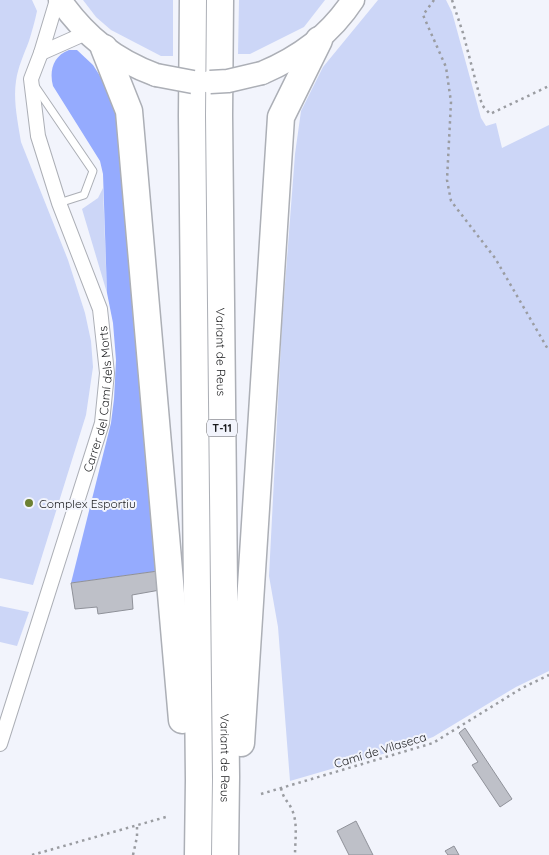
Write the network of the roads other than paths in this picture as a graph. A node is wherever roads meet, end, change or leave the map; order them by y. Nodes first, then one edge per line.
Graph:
1 (59, 0) edge
2 (193, 0) edge
3 (220, 0) edge
4 (353, 0) edge
5 (319, 40) junction
6 (95, 41) junction
7 (41, 53) junction
8 (30, 79) junction
9 (59, 202) junction
10 (1, 738) edge
11 (188, 855) edge
12 (198, 855) edge
13 (225, 855) edge
14 (233, 855) edge

1 - 6 main road
1 - 7 street
2 - 12 highway, T-11
3 - 13 highway, Variant de Reus / T-11
4 - 5 main road
5 - 6 main road, bridge
5 - 14 highway
6 - 7 street
6 - 11 highway
7 - 8 street
8 - 9 street, Carrer del Camí dels Morts
8 - 9 lane
9 - 10 street, Carrer del Camí dels Morts

